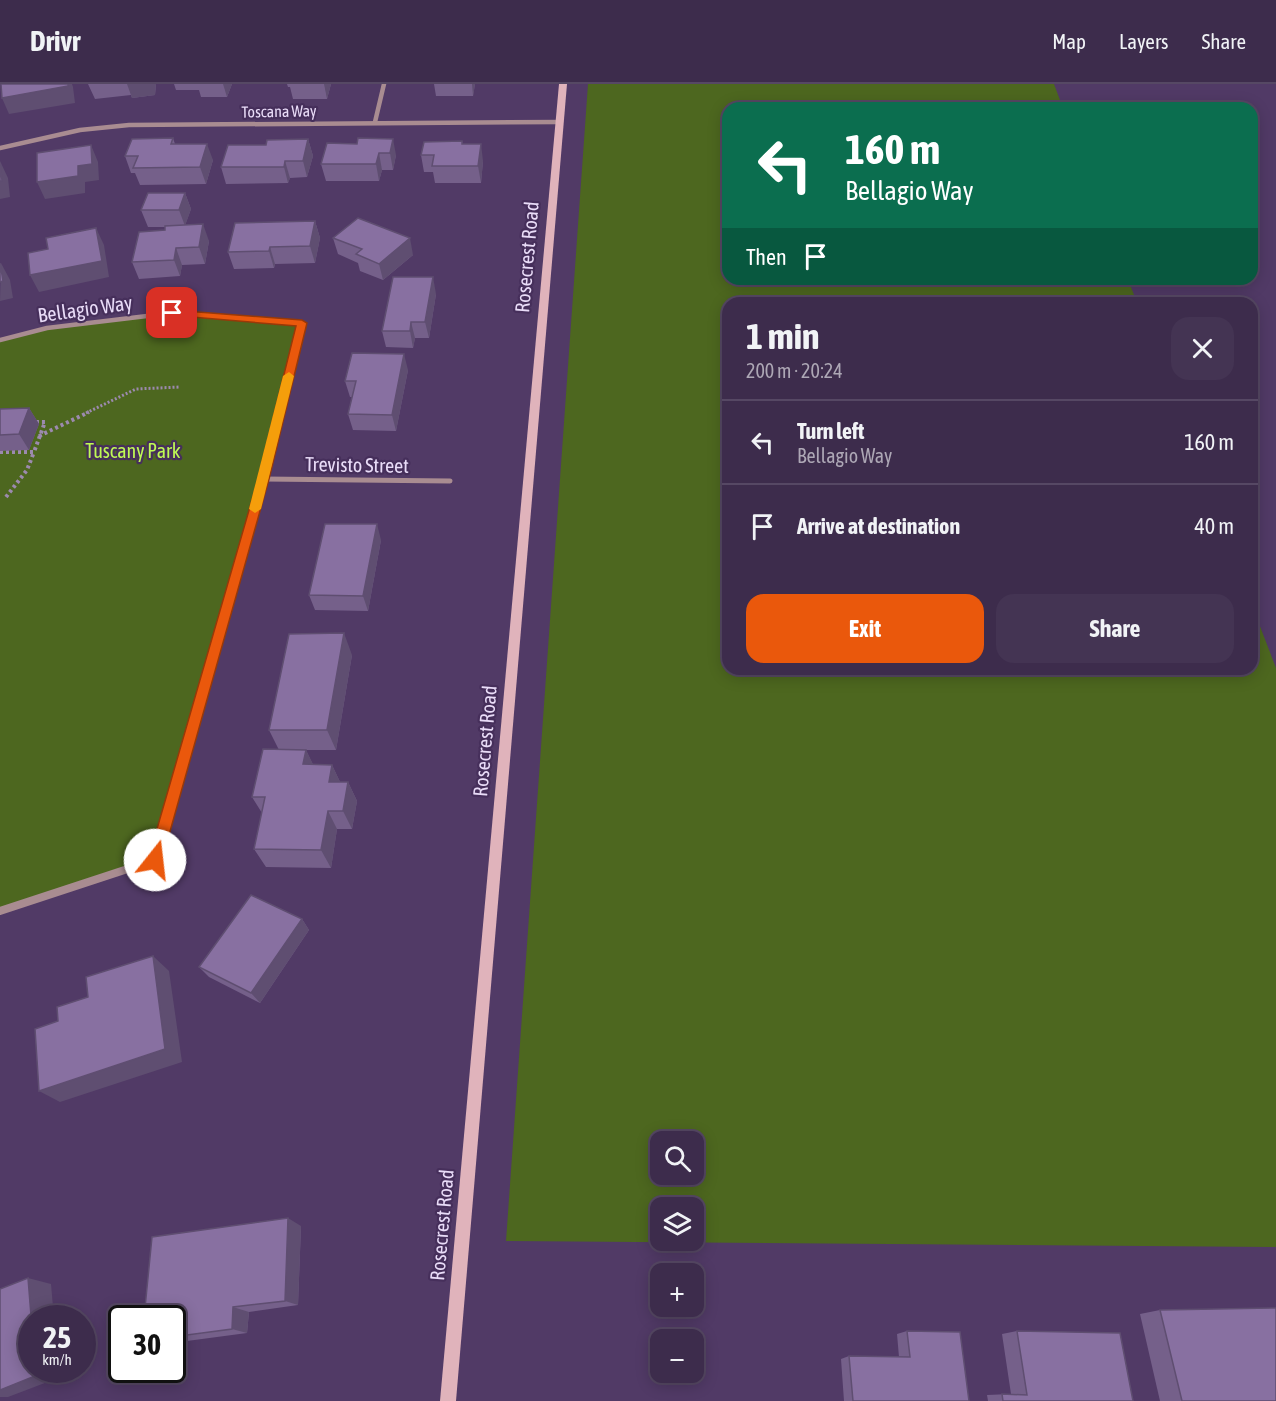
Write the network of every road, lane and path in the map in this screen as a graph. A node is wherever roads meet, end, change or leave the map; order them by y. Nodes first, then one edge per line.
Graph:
1 (384, 84) edge
2 (563, 84) edge
3 (375, 122) junction
4 (560, 122) junction
5 (0, 148) edge
6 (0, 340) edge
7 (180, 387) dead end
8 (22, 422) edge
9 (39, 436) junction
10 (34, 452) junction
11 (0, 453) edge
12 (264, 479) junction
13 (450, 481) dead end
14 (6, 497) dead end
15 (0, 910) edge
16 (448, 1401) edge

1 - 3 street
2 - 4 main road, Rosecrest Road
3 - 4 street, Toscana Way
3 - 5 street, Toscana Way
4 - 16 main road, Rosecrest Road
6 - 12 street, Bellagio Way
7 - 9 path
8 - 9 path
9 - 10 path
10 - 11 path
10 - 14 path
12 - 13 street, Trevisto Street
12 - 15 street, Bellagio Way

